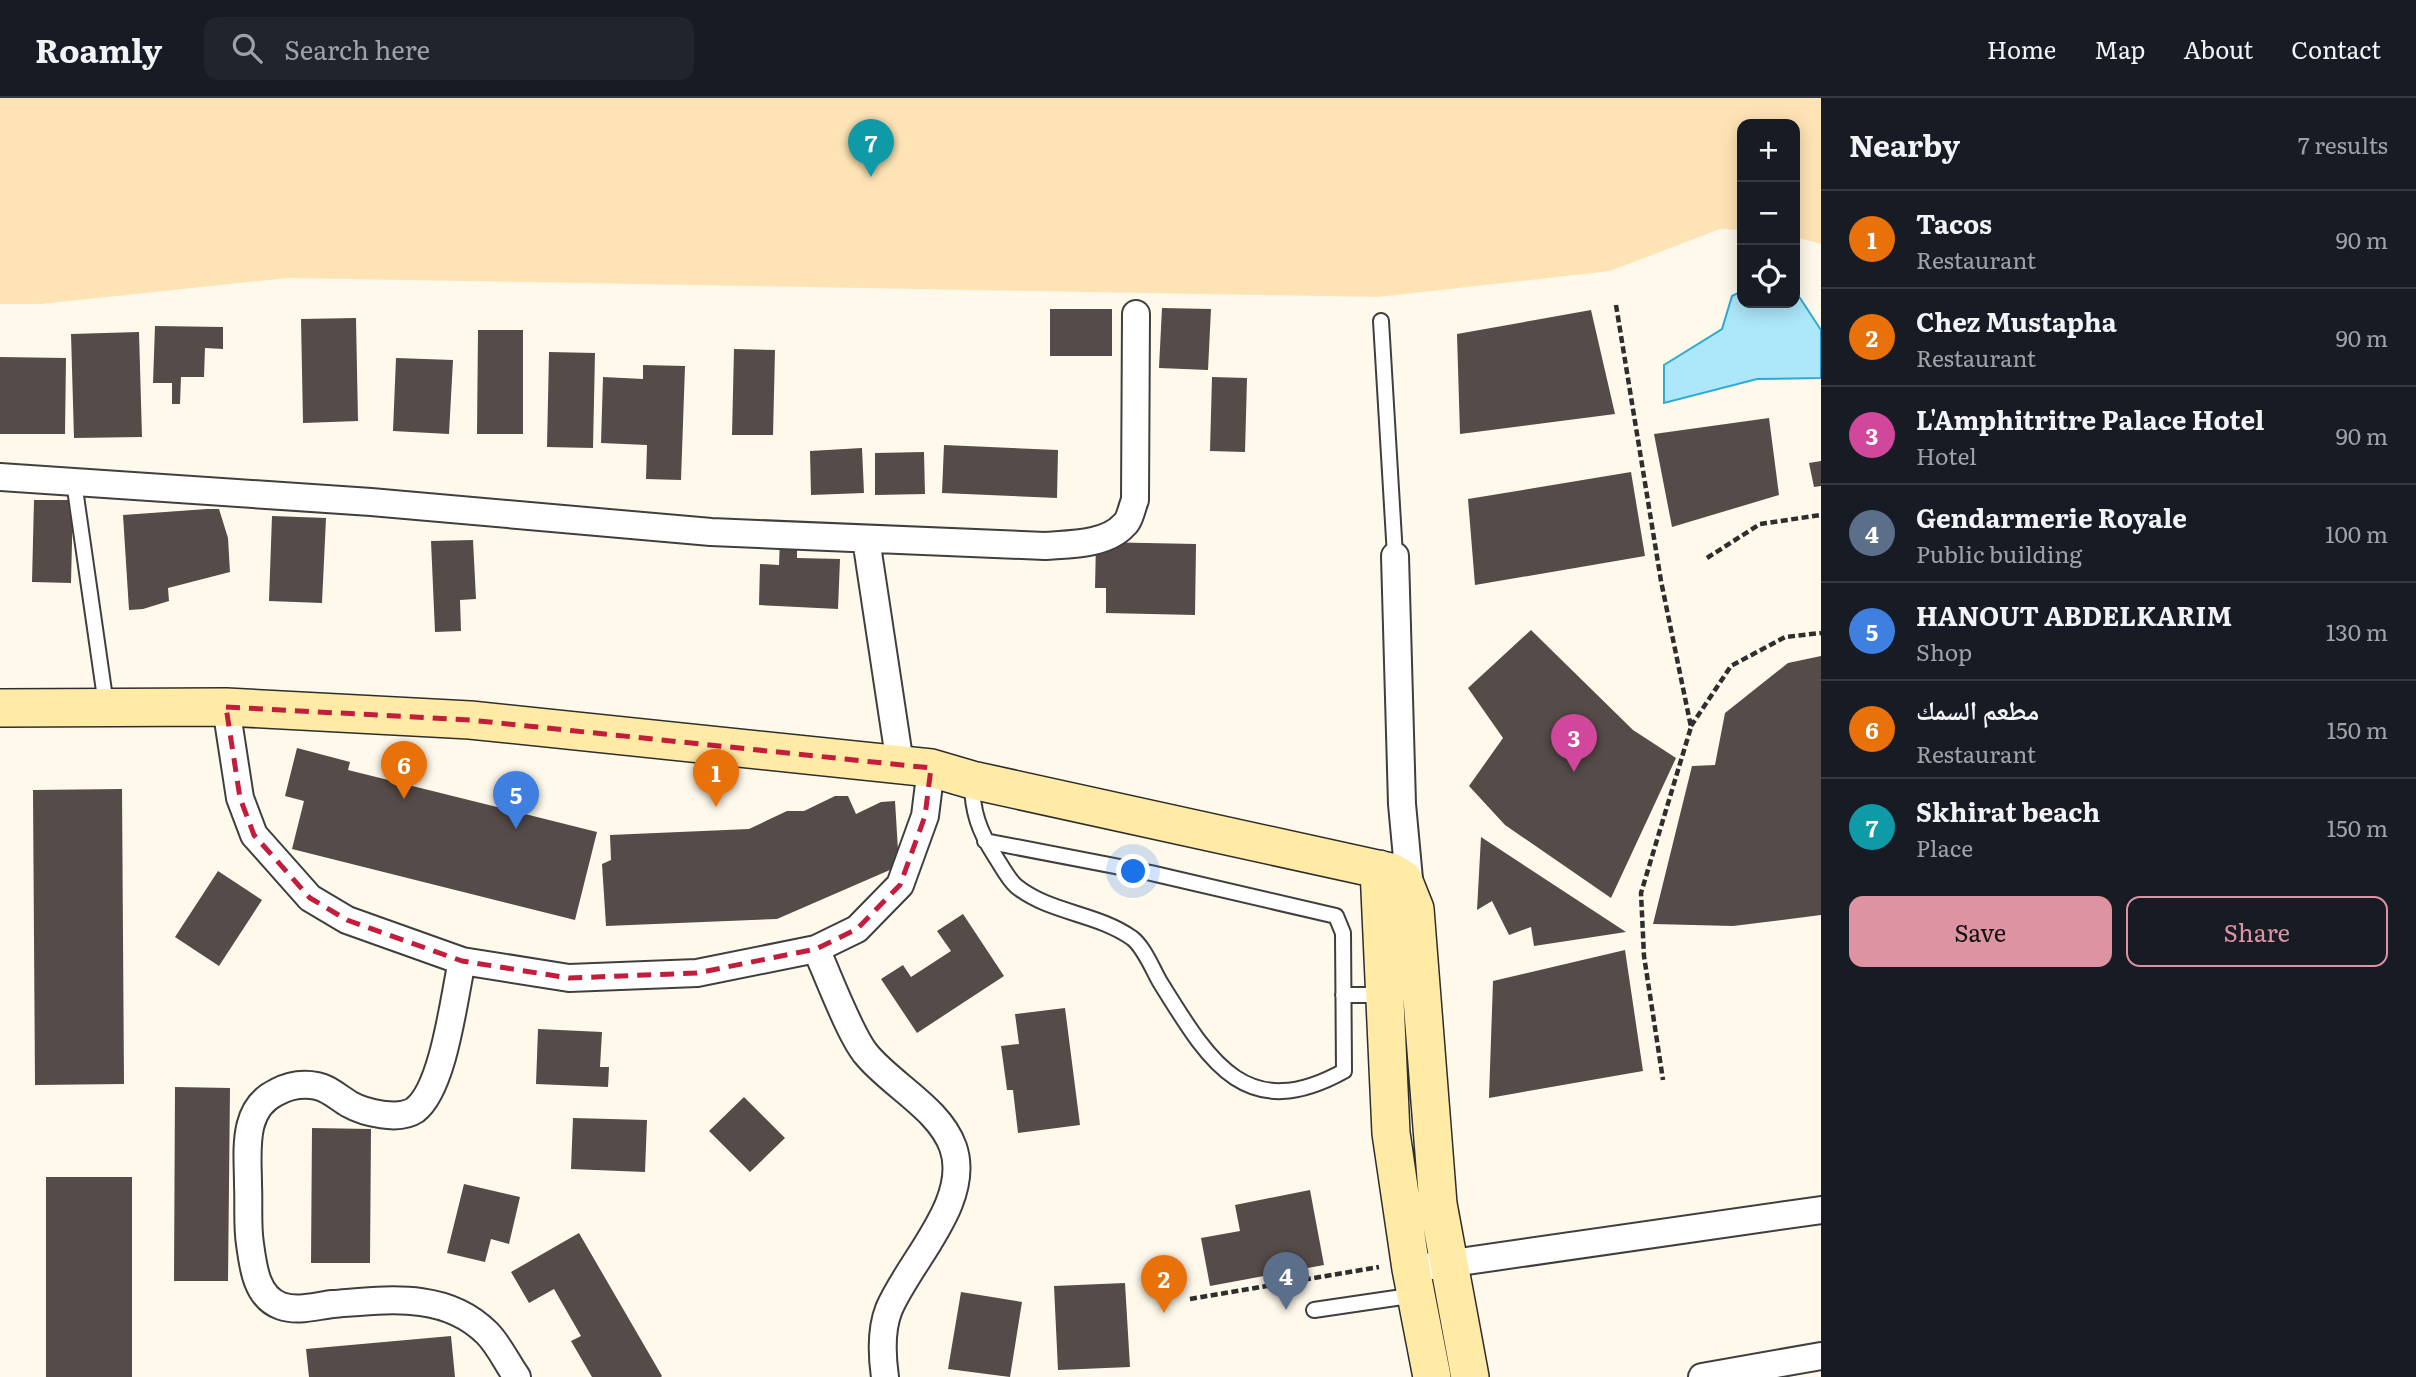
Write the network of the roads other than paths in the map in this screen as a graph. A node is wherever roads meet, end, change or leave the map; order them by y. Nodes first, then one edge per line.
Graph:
1 (1136, 314) dead end
2 (1381, 321) dead end
3 (0, 477) edge
4 (74, 482) junction
5 (866, 539) junction
6 (1395, 556) joint
7 (106, 706) junction
8 (226, 707) junction
9 (0, 709) edge
10 (915, 766) junction
11 (972, 780) junction
12 (1402, 804) junction
13 (985, 841) junction
14 (1379, 869) junction
15 (1410, 890) junction
16 (816, 949) junction
17 (462, 961) junction
18 (1343, 995) junction
19 (1384, 995) junction
20 (1821, 1210) edge
21 (1448, 1262) junction
22 (1413, 1275) junction
23 (1314, 1310) dead end
24 (1821, 1356) edge
25 (517, 1377) edge
26 (885, 1377) edge
27 (1432, 1377) edge
28 (1471, 1377) edge
29 (1702, 1377) edge

1 - 5 street
2 - 6 lane
3 - 4 street
4 - 5 street
4 - 7 lane
5 - 10 street
6 - 12 street
7 - 8 street
7 - 9 street
8 - 10 street
8 - 17 street
10 - 11 street
10 - 16 street
11 - 13 lane
11 - 14 street
12 - 14 street
12 - 15 street
13 - 18 lane
13 - 18 lane
14 - 15 street
14 - 19 street
15 - 21 street
16 - 17 street
16 - 26 street
17 - 25 street
18 - 19 lane
19 - 22 street
20 - 21 street
21 - 22 street
21 - 28 street
22 - 23 lane
22 - 27 street
24 - 29 street

